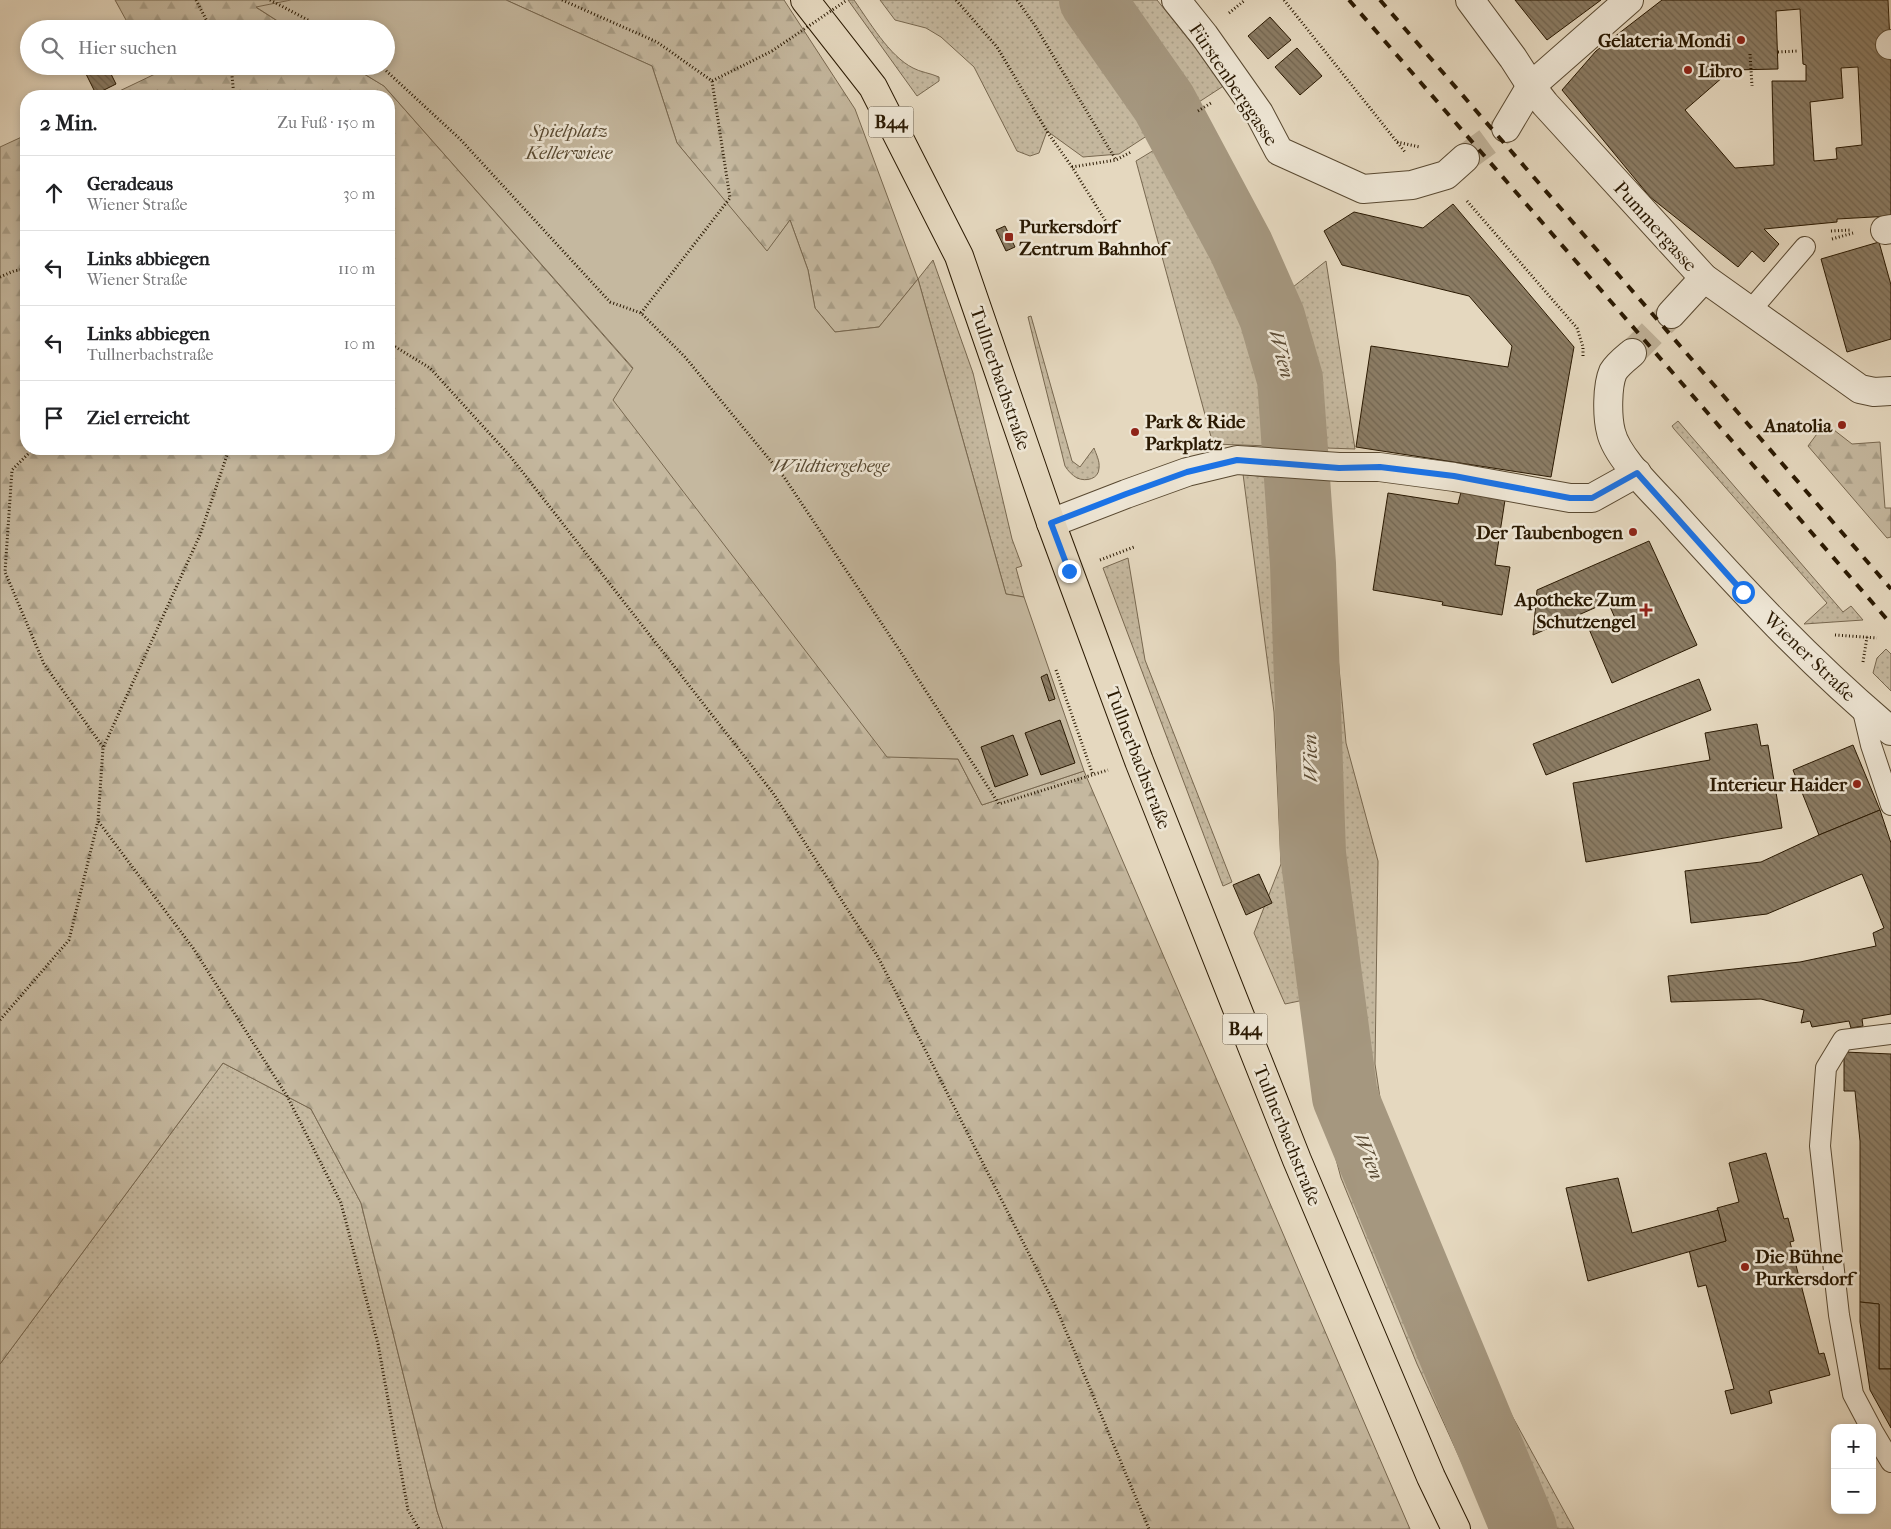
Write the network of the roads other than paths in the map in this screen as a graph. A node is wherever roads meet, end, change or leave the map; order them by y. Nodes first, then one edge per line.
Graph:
1 (806, 0) edge
2 (1176, 0) edge
3 (1470, 0) edge
4 (1630, 0) edge
5 (1531, 86) junction
6 (1506, 128) tunnel mouth
7 (1447, 171) tunnel mouth
8 (1805, 247) dead end
9 (1704, 278) junction
10 (1750, 311) junction
11 (1672, 314) tunnel mouth
12 (1632, 353) tunnel mouth
13 (1891, 391) edge
14 (1637, 473) junction
15 (1051, 523) junction
16 (1862, 707) junction
17 (1891, 732) edge
18 (1891, 805) edge
19 (1891, 1034) edge
20 (1869, 1424) edge
21 (1876, 1436) edge
22 (1891, 1462) edge
23 (1456, 1529) edge

1 - 15 main road, Tullnerbachstraße / B44
2 - 7 street, Fürstenberggasse
3 - 5 street, Pummergasse
4 - 5 street
5 - 6 street
5 - 9 street, Pummergasse
8 - 10 lane
9 - 10 street, Pummergasse
9 - 11 street
10 - 13 street, Pummergasse
12 - 14 street, Wiener Straße
14 - 15 street
14 - 16 street, Wiener Straße
15 - 23 main road, Tullnerbachstraße / B44
16 - 17 street, Wiener Straße
16 - 18 lane, Wiener Straße
19 - 20 lane
21 - 22 lane

